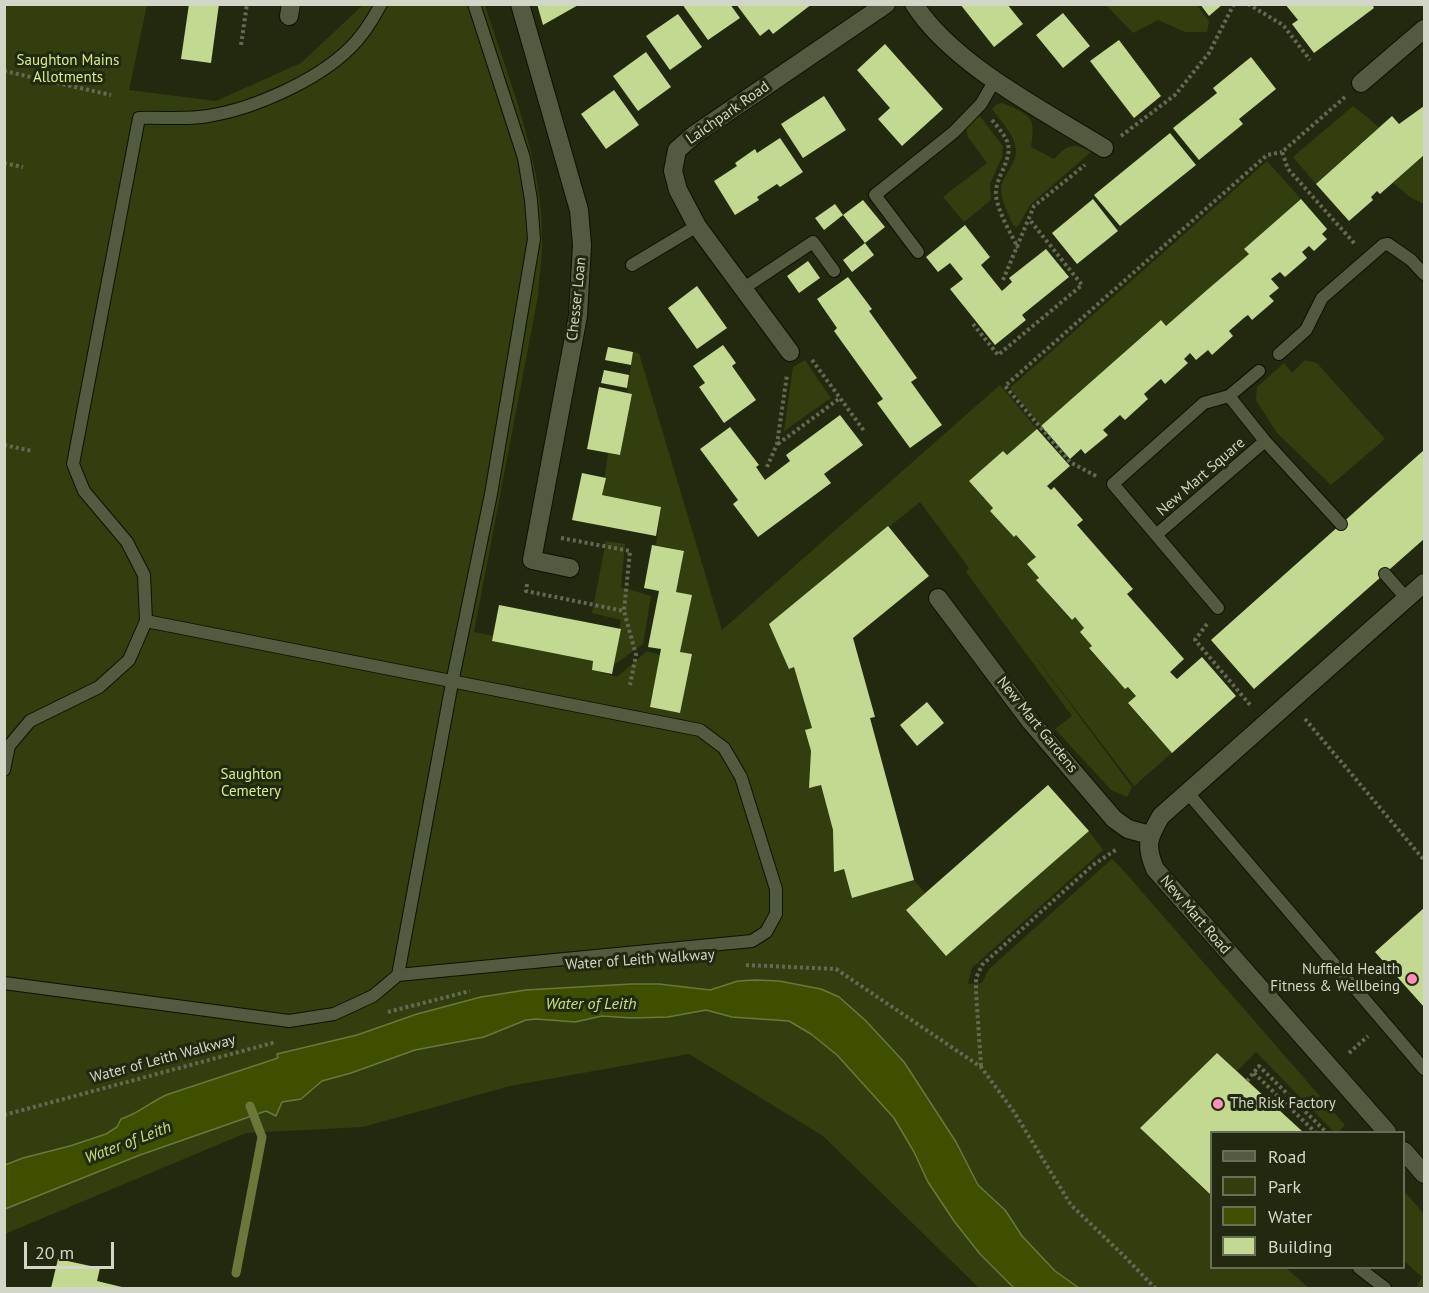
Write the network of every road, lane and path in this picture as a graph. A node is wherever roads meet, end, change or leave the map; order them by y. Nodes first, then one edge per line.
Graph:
1 (247, 4) edge
2 (381, 4) edge
3 (474, 4) edge
4 (520, 4) edge
5 (886, 4) edge
6 (914, 4) edge
7 (1248, 4) edge
8 (1425, 28) edge
9 (241, 45) dead end
10 (1310, 60) dead end
11 (4, 71) edge
12 (995, 80) junction
13 (1361, 83) joint
14 (111, 95) dead end
15 (981, 104) junction
16 (1104, 148) dead end
17 (1282, 152) junction
18 (4, 163) edge
19 (23, 167) dead end
20 (1029, 218) dead end
21 (697, 226) junction
22 (1018, 248) dead end
23 (918, 252) dead end
24 (1367, 258) junction
25 (632, 265) dead end
26 (834, 271) dead end
27 (1425, 274) edge
28 (744, 288) junction
29 (973, 324) dead end
30 (790, 352) junction
31 (1279, 354) dead end
32 (1259, 371) dead end
33 (1230, 396) junction
34 (840, 398) junction
35 (865, 432) dead end
36 (1266, 441) junction
37 (777, 444) junction
38 (4, 445) edge
39 (32, 451) dead end
40 (767, 467) dead end
41 (1113, 484) junction
42 (1341, 525) dead end
43 (537, 533) junction
44 (1156, 536) junction
45 (532, 560) junction
46 (570, 568) dead end
47 (1385, 574) dead end
48 (1425, 583) edge
49 (938, 598) dead end
50 (1407, 598) junction
51 (1218, 609) joint
52 (624, 611) junction
53 (146, 621) junction
54 (452, 682) junction
55 (630, 684) dead end
56 (1291, 702) junction
57 (1266, 724) junction
58 (4, 770) edge
59 (1188, 793) junction
60 (1150, 835) junction
61 (1425, 860) edge
62 (736, 964) dead end
63 (398, 975) junction
64 (4, 983) edge
65 (481, 989) dead end
66 (379, 1015) dead end
67 (1384, 1022) junction
68 (276, 1041) dead end
69 (981, 1067) junction
70 (1330, 1069) junction
71 (1425, 1069) edge
72 (1254, 1073) junction
73 (1247, 1081) dead end
74 (4, 1115) edge
75 (1314, 1131) edge
76 (1325, 1131) edge
77 (1386, 1131) edge
78 (1405, 1152) edge
79 (1425, 1174) edge
80 (1360, 1269) edge
81 (1155, 1288) edge
82 (1385, 1288) edge

1 - 9 path
2 - 53 lane
3 - 54 lane
4 - 43 street, Chesser Loan
5 - 21 street, Laichpark Road
6 - 12 street
7 - 10 path
8 - 13 street
11 - 14 path
12 - 15 lane
12 - 16 street
13 - 17 path
15 - 22 path
15 - 23 lane
17 - 24 path
17 - 41 path
18 - 19 path
20 - 29 path
21 - 25 lane
21 - 28 street, Laichpark Road
24 - 27 lane
24 - 31 lane
26 - 28 lane
28 - 30 street, Laichpark Road
30 - 34 path
30 - 37 path
32 - 33 lane
33 - 36 lane, New Mart Square
33 - 41 lane
34 - 35 path
34 - 37 path
36 - 42 lane, New Mart Square
36 - 44 lane, New Mart Square
37 - 40 path
38 - 39 path
41 - 44 lane, New Mart Square
43 - 45 street, Chesser Loan
43 - 52 path
44 - 51 lane, New Mart Square
45 - 46 street
45 - 52 path
47 - 50 lane
48 - 50 street
49 - 60 street, New Mart Gardens
50 - 56 street
51 - 57 path
52 - 55 path
53 - 54 lane
53 - 58 lane
54 - 63 lane
54 - 63 lane
56 - 57 street
56 - 61 path
57 - 59 street
59 - 60 street
59 - 67 lane
60 - 69 path
60 - 70 street, New Mart Road
62 - 69 path, Water of Leith Walkway
63 - 64 lane
65 - 66 path
67 - 70 path
67 - 71 lane
68 - 74 path, Water of Leith Walkway
69 - 81 path, Water of Leith Walkway
70 - 77 street, New Mart Road
72 - 73 path
72 - 75 path
72 - 76 path
78 - 79 street
80 - 82 lane

